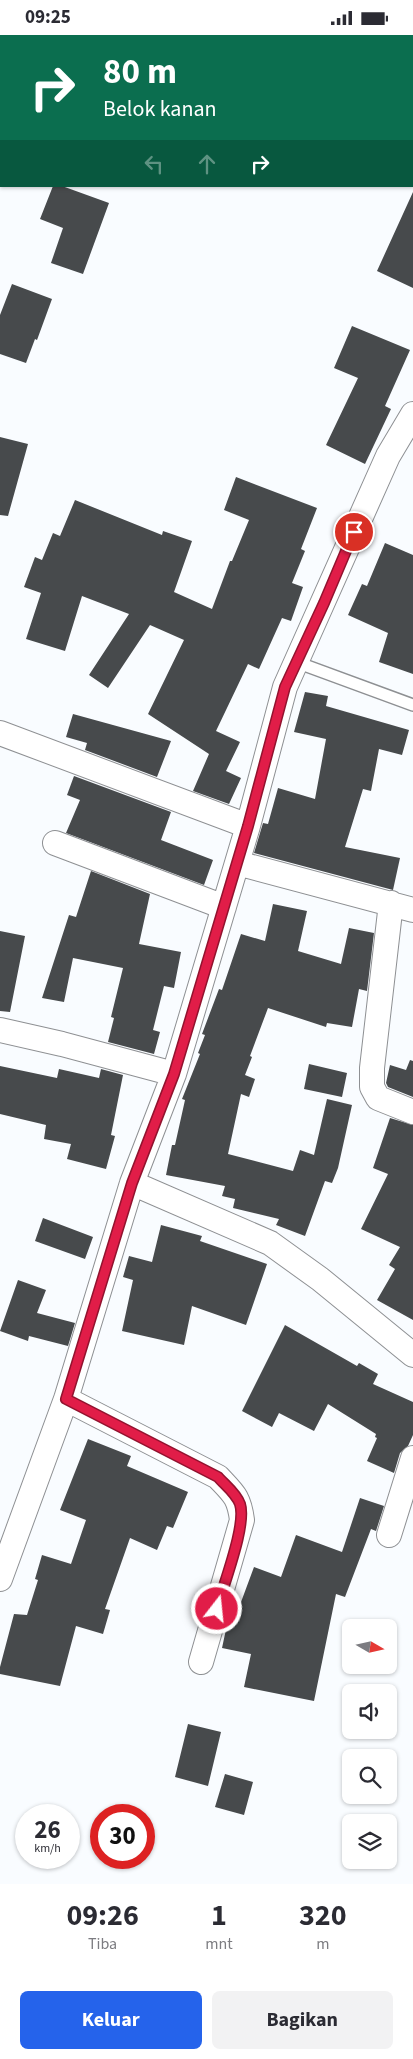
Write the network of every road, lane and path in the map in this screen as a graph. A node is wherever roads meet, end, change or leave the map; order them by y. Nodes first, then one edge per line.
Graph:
1 (413, 414) edge
2 (296, 662) junction
3 (413, 705) edge
4 (0, 733) edge
5 (248, 826) junction
6 (55, 843) dead end
7 (237, 863) junction
8 (391, 903) junction
9 (224, 907) junction
10 (413, 910) edge
11 (0, 1030) edge
12 (174, 1074) junction
13 (413, 1112) edge
14 (132, 1183) junction
15 (413, 1355) edge
16 (66, 1399) junction
17 (413, 1458) edge
18 (389, 1535) dead end
19 (0, 1579) edge
20 (201, 1662) dead end

1 - 2 street
2 - 3 lane
2 - 5 street
4 - 5 street
5 - 7 street
6 - 9 street
7 - 8 street
7 - 9 street
8 - 10 street
8 - 13 street
9 - 12 street
11 - 12 street
12 - 14 street
14 - 15 street
14 - 16 street
16 - 19 street
16 - 20 street
17 - 18 street

